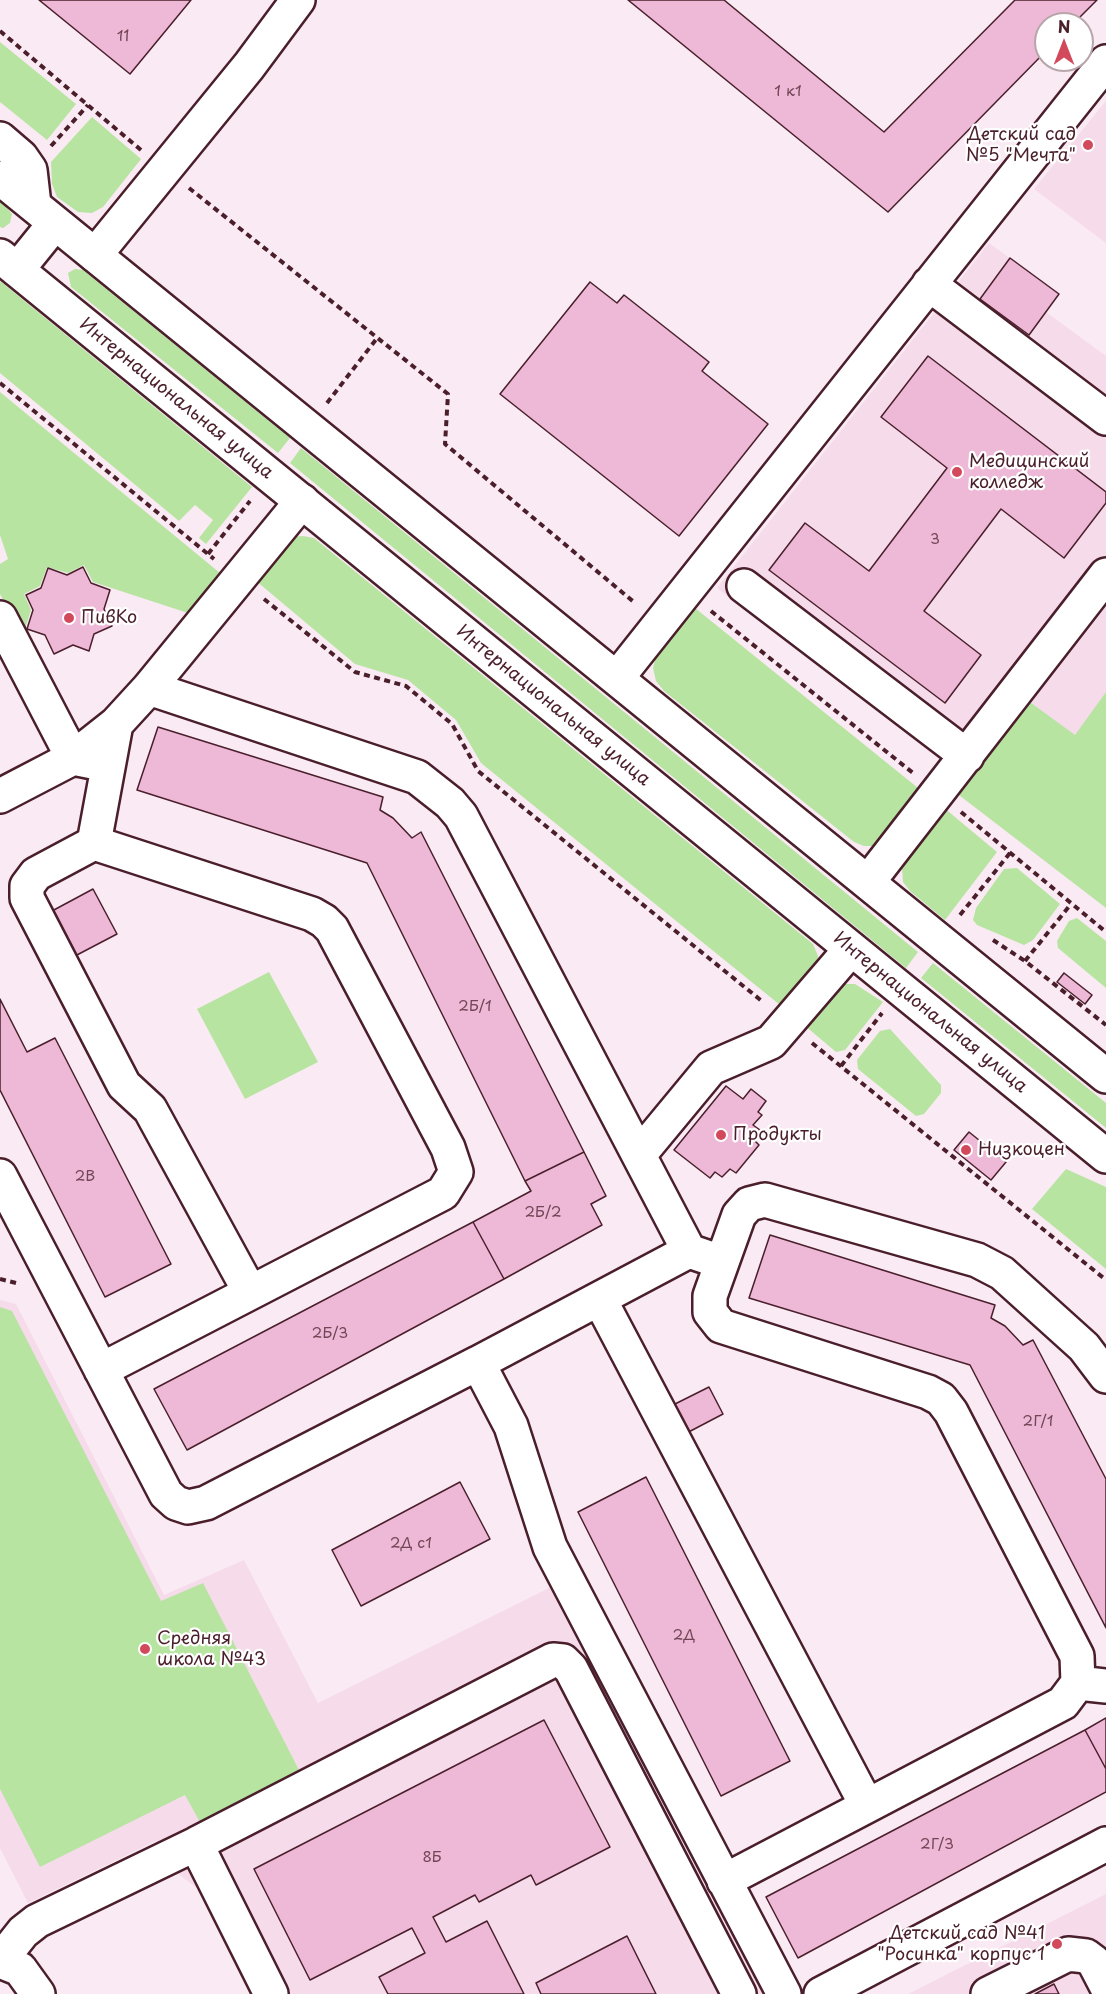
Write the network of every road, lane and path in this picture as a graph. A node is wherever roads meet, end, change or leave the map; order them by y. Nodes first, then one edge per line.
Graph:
1 (298, 0) edge
2 (0, 31) edge
3 (1106, 62) edge
4 (88, 105) junction
5 (0, 140) edge
6 (45, 153) dead end
7 (165, 169) junction
8 (0, 178) edge
9 (45, 214) junction
10 (95, 255) junction
11 (8, 263) edge
12 (929, 284) junction
13 (0, 383) edge
14 (1106, 418) edge
15 (302, 501) junction
16 (1106, 574) edge
17 (238, 578) junction
18 (744, 586) dead end
19 (678, 602) junction
20 (0, 618) edge
21 (617, 678) junction
22 (149, 688) junction
23 (116, 724) junction
24 (968, 756) junction
25 (73, 758) junction
26 (107, 764) junction
27 (939, 794) junction
28 (0, 796) edge
29 (94, 843) junction
30 (868, 882) junction
31 (1071, 904) junction
32 (1106, 932) edge
33 (983, 935) dead end
34 (851, 949) junction
35 (1025, 961) junction
36 (788, 1023) junction
37 (1106, 1025) edge
38 (1106, 1076) edge
39 (639, 1155) junction
40 (1106, 1156) edge
41 (0, 1176) edge
42 (689, 1251) junction
43 (722, 1262) junction
44 (1106, 1280) edge
45 (250, 1292) junction
46 (600, 1300) junction
47 (478, 1363) junction
48 (101, 1370) junction
49 (1106, 1376) edge
50 (1092, 1685) edge
51 (867, 1806) junction
52 (196, 1844) junction
53 (1106, 1844) edge
54 (724, 1881) junction
55 (0, 1961) edge
56 (1106, 1985) edge
57 (38, 1994) edge
58 (271, 1994) edge
59 (739, 1994) edge
60 (784, 1994) edge
61 (821, 1994) edge
62 (988, 1994) edge

1 - 7 main road
2 - 4 path
3 - 12 main road
4 - 6 path
4 - 7 path
5 - 9 main road
7 - 10 main road
7 - 19 path
8 - 9 main road
9 - 10 main road
9 - 11 main road
10 - 21 main road
11 - 15 main road, Интернациональная улица
12 - 14 main road
12 - 19 main road
13 - 17 path
15 - 17 main road
15 - 34 main road, Интернациональная улица
16 - 24 main road
17 - 22 main road
17 - 36 path
18 - 24 main road
19 - 21 main road
19 - 27 path
20 - 25 main road
21 - 30 main road
22 - 23 main road
22 - 39 main road
23 - 25 main road
23 - 26 main road
24 - 27 main road
25 - 26 main road
25 - 28 main road
26 - 29 main road
27 - 30 main road
27 - 31 path
29 - 45 main road
29 - 45 main road
30 - 38 main road
31 - 32 path
31 - 35 path
33 - 35 path
34 - 36 main road
34 - 40 main road, Интернациональная улица
35 - 37 path
36 - 39 main road
36 - 44 path
39 - 42 main road
41 - 48 main road
42 - 43 main road
42 - 46 main road
43 - 49 main road
43 - 50 main road
45 - 48 main road
46 - 47 main road
46 - 51 main road
47 - 48 main road
47 - 54 main road
50 - 51 main road
51 - 54 main road
52 - 55 main road
52 - 58 main road
52 - 59 main road
53 - 61 main road
54 - 60 main road
55 - 57 main road
56 - 62 main road

